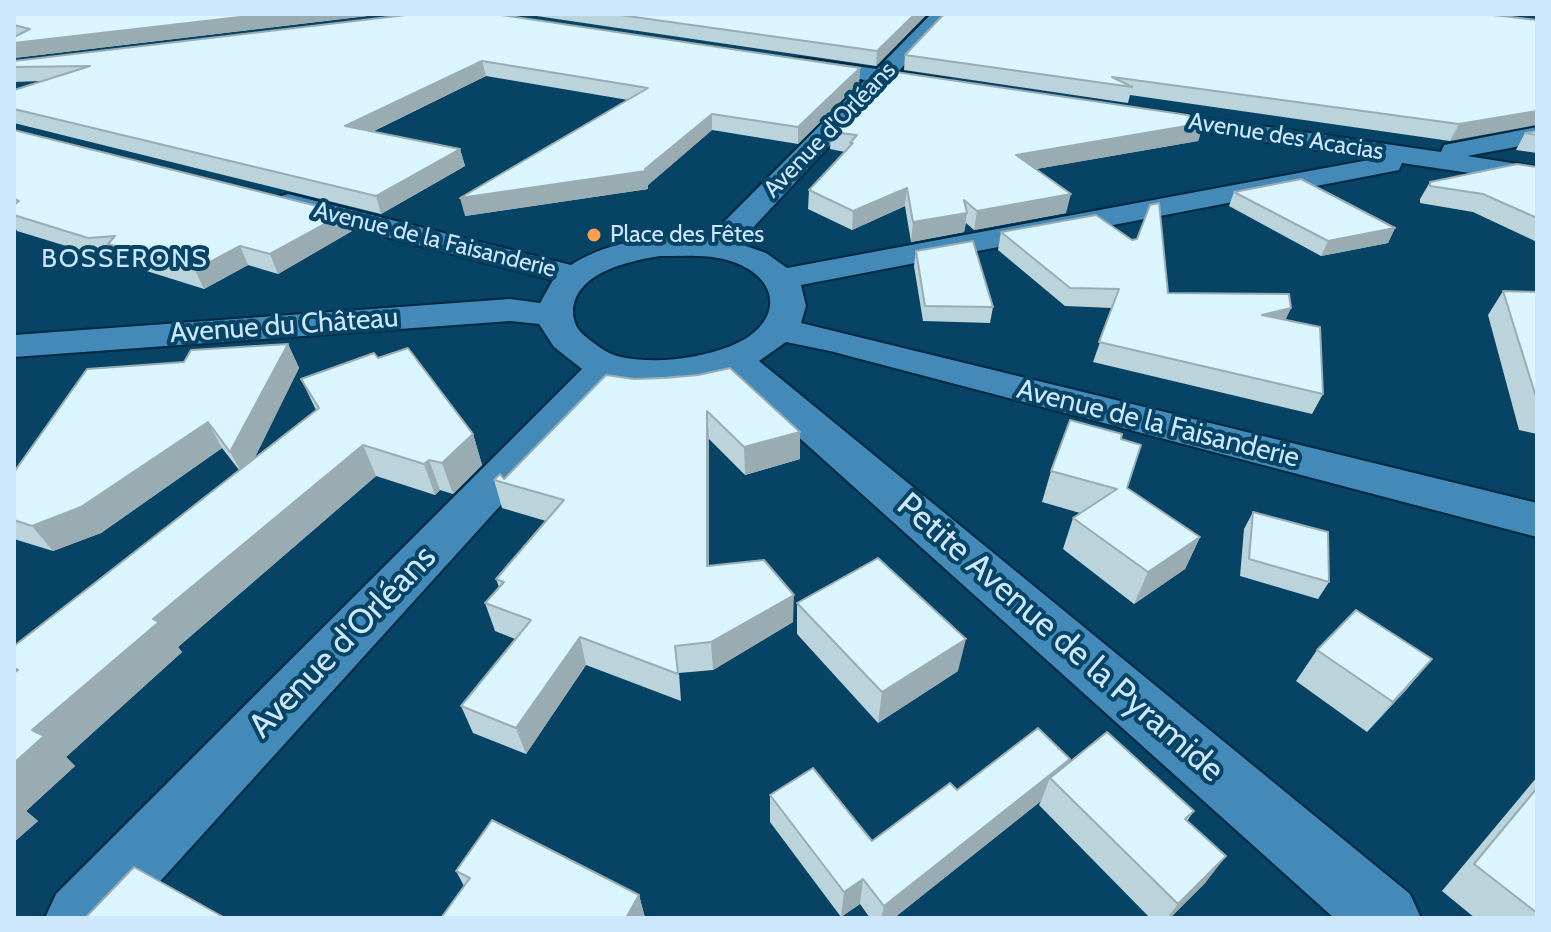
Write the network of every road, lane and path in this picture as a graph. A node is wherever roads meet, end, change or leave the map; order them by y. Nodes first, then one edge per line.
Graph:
1 (942, 14) edge
2 (774, 60) edge
3 (881, 76) junction
4 (968, 89) edge
5 (1123, 113) edge
6 (1537, 135) edge
7 (1420, 158) junction
8 (1537, 175) edge
9 (261, 196) edge
10 (724, 250) junction
11 (576, 276) junction
12 (780, 279) junction
13 (554, 315) junction
14 (779, 330) junction
15 (14, 346) edge
16 (733, 359) junction
17 (606, 366) junction
18 (1537, 520) edge
19 (80, 918) edge
20 (1386, 918) edge

1 - 3 street, Avenue d'Orléans
2 - 3 street
3 - 4 street
3 - 10 street, Avenue d'Orléans
5 - 7 street, Avenue des Acacias
6 - 7 street
7 - 8 street, Avenue des Acacias
7 - 12 street
9 - 11 street, Avenue de la Faisanderie
10 - 11 street
10 - 12 street
11 - 13 street
12 - 14 street
13 - 15 street, Avenue du Château
13 - 17 street
14 - 16 street
14 - 18 street, Avenue de la Faisanderie
16 - 17 street
16 - 20 street, Petite Avenue de la Pyramide
17 - 19 street, Avenue d'Orléans

